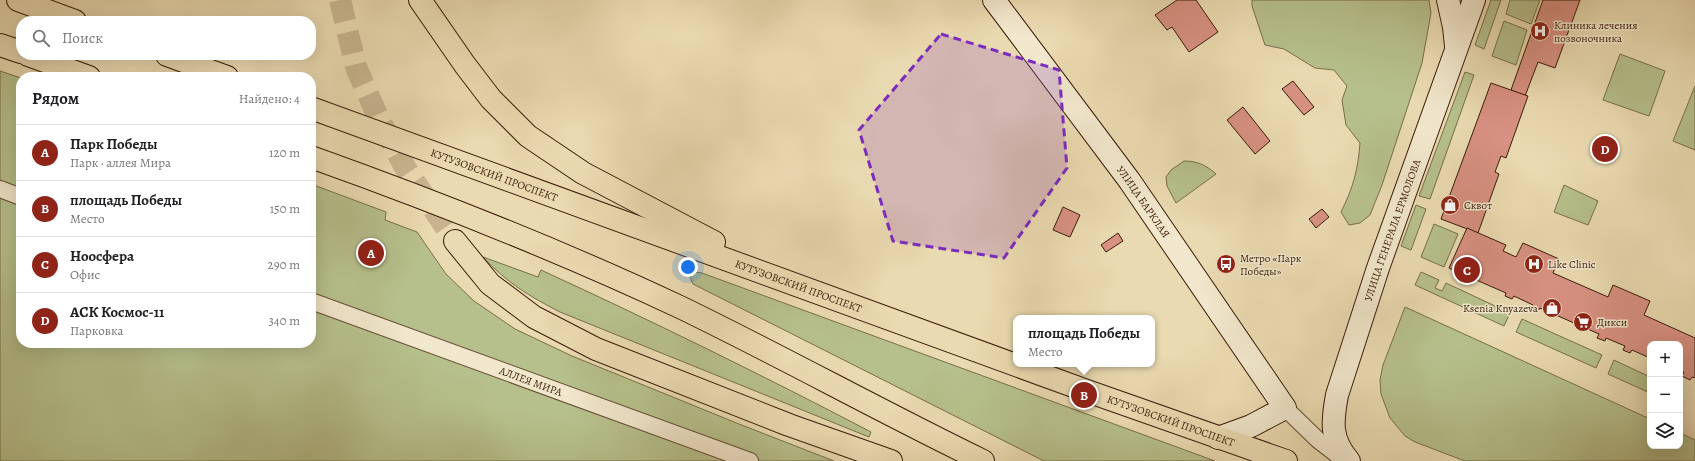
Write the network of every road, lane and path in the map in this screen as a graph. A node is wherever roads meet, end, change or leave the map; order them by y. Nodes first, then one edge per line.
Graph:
1 (18, 0) edge
2 (420, 0) edge
3 (994, 0) edge
4 (1448, 0) edge
5 (1474, 0) edge
6 (61, 16) edge
7 (0, 45) edge
8 (1457, 49) junction
9 (16, 50) edge
10 (42, 60) edge
11 (181, 60) edge
12 (75, 72) edge
13 (213, 72) edge
14 (316, 110) edge
15 (316, 159) edge
16 (0, 189) edge
17 (16, 195) edge
18 (455, 241) tunnel mouth
19 (825, 295) junction
20 (316, 303) edge
21 (1013, 363) edge
22 (1023, 367) edge
23 (1285, 408) junction
24 (1218, 438) junction
25 (750, 461) edge
26 (890, 461) edge
27 (983, 461) edge
28 (1286, 461) edge
29 (1346, 461) edge
30 (1349, 461) edge

1 - 6 main road
2 - 19 main road
3 - 23 street, УЛИЦА БАРКЛАЯ
4 - 8 street
5 - 8 street, УЛИЦА ГЕНЕРАЛА ЕРМОЛОВА
7 - 9 main road
8 - 30 street, УЛИЦА ГЕНЕРАЛА ЕРМОЛОВА
10 - 12 main road
11 - 13 main road
14 - 19 main road, КУТУЗОВСКИЙ ПРОСПЕКТ
15 - 27 main road
16 - 17 street
18 - 26 main road
19 - 21 main road, КУТУЗОВСКИЙ ПРОСПЕКТ
20 - 25 street, АЛЛЕЯ МИРА
22 - 24 main road, КУТУЗОВСКИЙ ПРОСПЕКТ
23 - 24 street
23 - 29 street
24 - 28 main road, КУТУЗОВСКИЙ ПРОСПЕКТ

